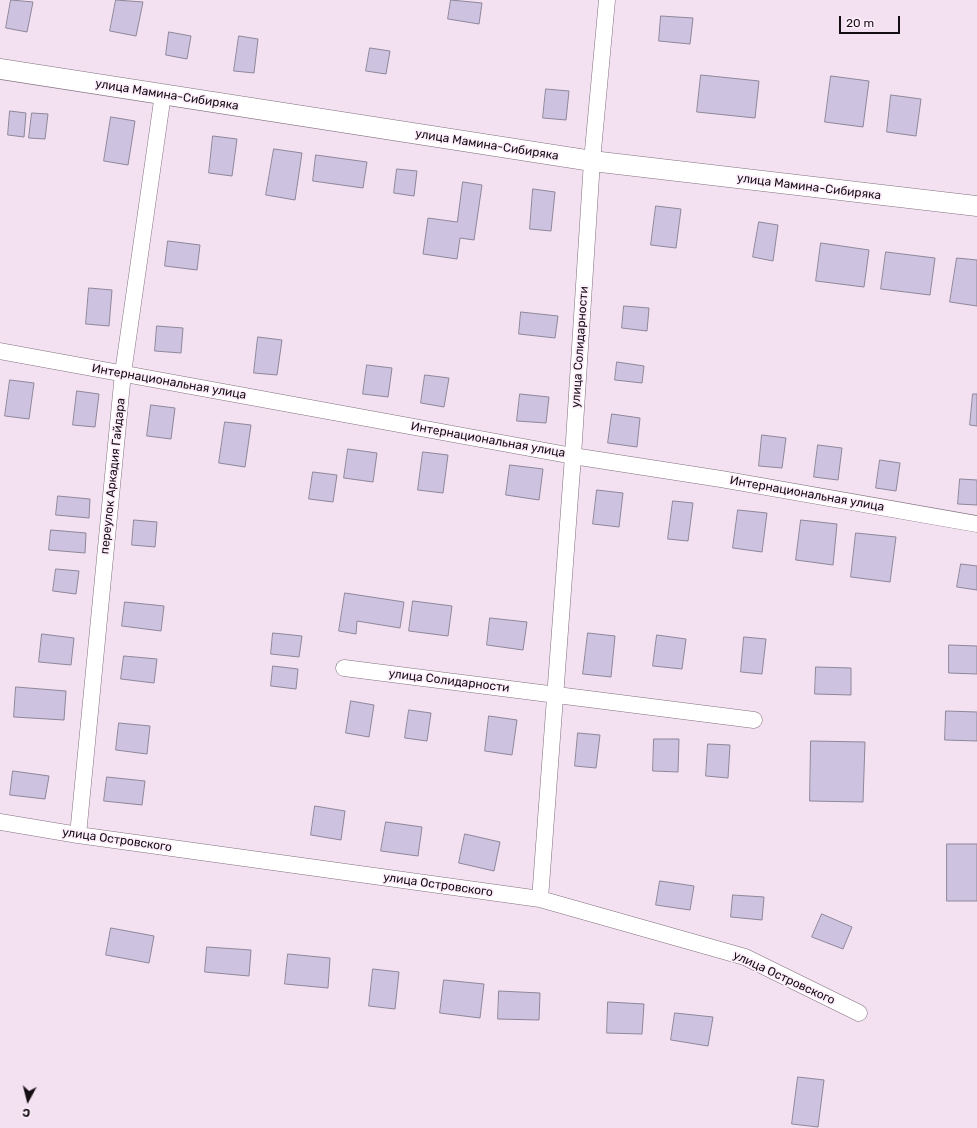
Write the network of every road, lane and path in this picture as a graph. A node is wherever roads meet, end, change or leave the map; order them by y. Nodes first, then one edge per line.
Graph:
1 (606, 0) edge
2 (0, 68) edge
3 (163, 94) junction
4 (592, 161) junction
5 (977, 206) edge
6 (0, 351) edge
7 (122, 373) junction
8 (573, 456) junction
9 (977, 524) edge
10 (344, 668) dead end
11 (555, 695) junction
12 (754, 720) dead end
13 (0, 822) edge
14 (78, 835) junction
15 (540, 899) junction
16 (859, 1013) dead end

1 - 4 street, улица Солидарности
2 - 3 street, улица Мамина-Сибиряка
3 - 4 street, улица Мамина-Сибиряка
3 - 7 street, переулок Аркадия Гайдара
4 - 5 street, улица Мамина-Сибиряка
4 - 8 street, улица Солидарности
6 - 7 street, Интернациональная улица
7 - 8 street, Интернациональная улица
7 - 14 street, переулок Аркадия Гайдара
8 - 9 street, Интернациональная улица
8 - 11 street, улица Солидарности
10 - 11 street, улица Солидарности
11 - 12 street, улица Солидарности
11 - 15 street, улица Солидарности
13 - 14 street, улица Островского
14 - 15 street, улица Островского
15 - 16 street, улица Островского

